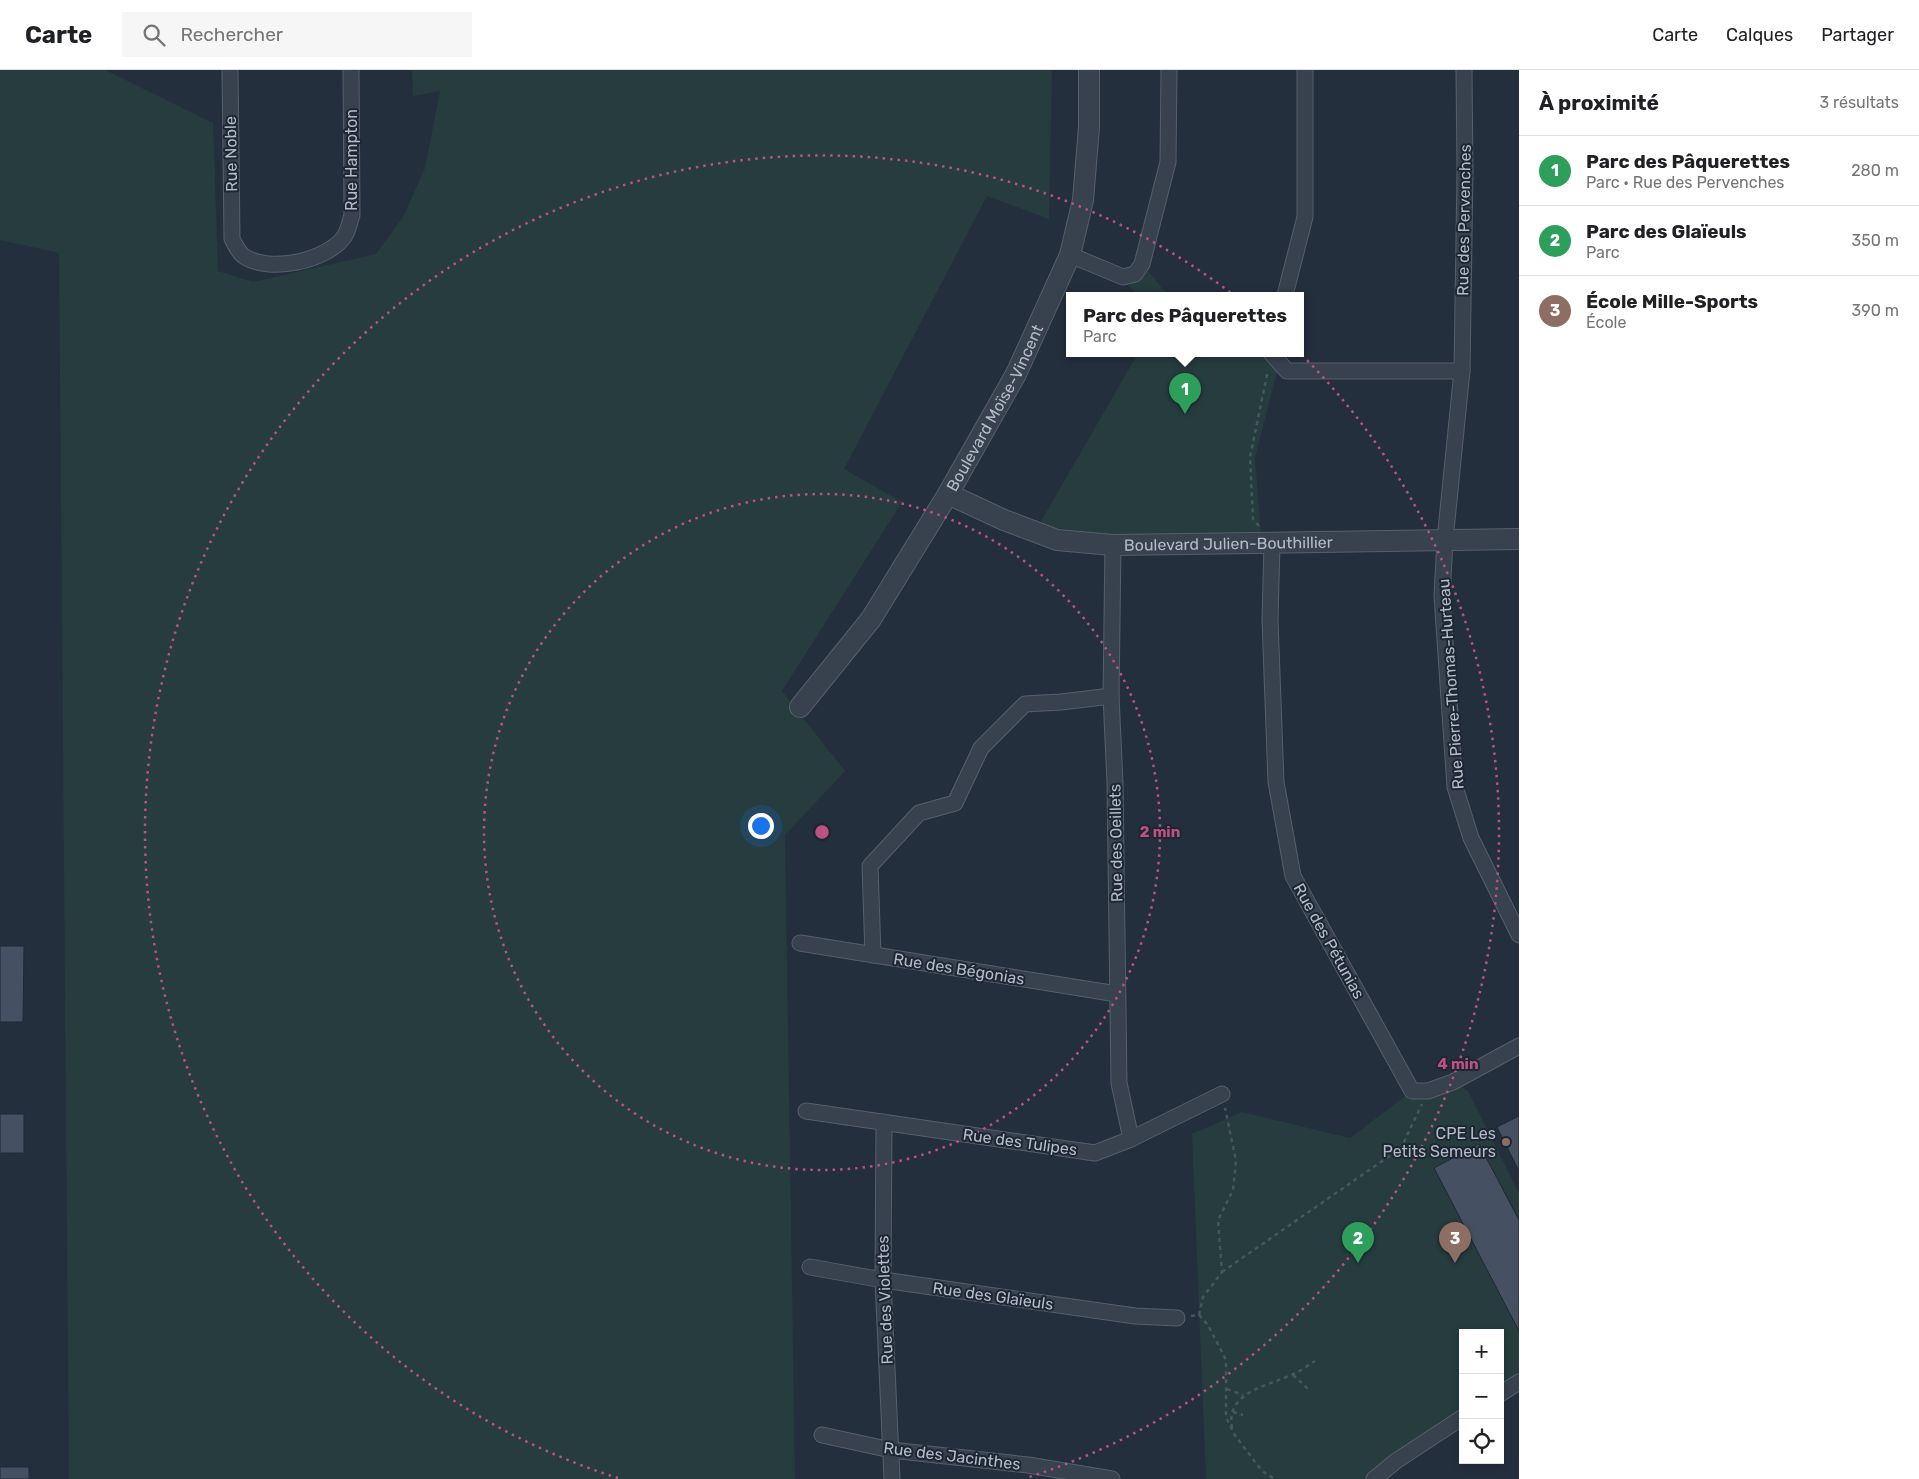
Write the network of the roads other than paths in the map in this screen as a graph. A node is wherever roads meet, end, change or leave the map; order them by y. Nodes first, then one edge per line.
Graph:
1 (230, 70) edge
2 (351, 70) edge
3 (1089, 70) edge
4 (1169, 70) edge
5 (1305, 70) edge
6 (1464, 70) edge
7 (232, 239) joint
8 (1070, 255) junction
9 (1286, 292) edge
10 (1275, 357) edge
11 (1462, 371) junction
12 (948, 494) junction
13 (1519, 539) edge
14 (1445, 540) junction
15 (1272, 543) junction
16 (1113, 545) junction
17 (1110, 696) junction
18 (800, 707) dead end
19 (1519, 935) edge
20 (800, 944) dead end
21 (873, 955) junction
22 (1118, 994) junction
23 (1519, 1046) edge
24 (1222, 1094) road end
25 (806, 1111) dead end
26 (884, 1122) junction
27 (1131, 1139) junction
28 (810, 1267) dead end
29 (883, 1280) junction
30 (1177, 1318) road end
31 (1519, 1382) edge
32 (1504, 1391) edge
33 (1460, 1419) edge
34 (822, 1435) dead end
35 (891, 1450) junction
36 (892, 1479) edge
37 (1112, 1479) edge
38 (1374, 1479) edge

1 - 7 street, Rue Noble
2 - 7 street, Rue Hampton
3 - 8 street, Boulevard Moïse-Vincent
4 - 8 street
5 - 9 street
6 - 11 street, Rue des Pervenches
8 - 12 street, Boulevard Moïse-Vincent
10 - 11 street
11 - 14 street, Rue des Pervenches
12 - 16 street, Boulevard Julien-Bouthillier
12 - 18 street, Boulevard Moïse-Vincent
13 - 14 street, Boulevard Julien-Bouthillier
14 - 15 street, Boulevard Julien-Bouthillier
14 - 19 street, Rue Pierre-Thomas-Hurteau
15 - 16 street, Boulevard Julien-Bouthillier
15 - 23 street, Rue des Pétunias
16 - 17 street, Rue des Oeillets
17 - 21 street
17 - 22 street, Rue des Oeillets
20 - 21 street, Rue des Bégonias
21 - 22 street, Rue des Bégonias
22 - 27 street, Rue des Oeillets
24 - 27 street, Rue des Tulipes
25 - 26 street, Rue des Tulipes
26 - 27 street, Rue des Tulipes
26 - 29 street, Rue des Violettes
28 - 29 street, Rue des Glaïeuls
29 - 30 street, Rue des Glaïeuls
29 - 35 street, Rue des Violettes
31 - 32 street
33 - 38 street
34 - 35 street, Rue des Jacinthes
35 - 36 street, Rue des Violettes
35 - 37 street, Rue des Jacinthes

